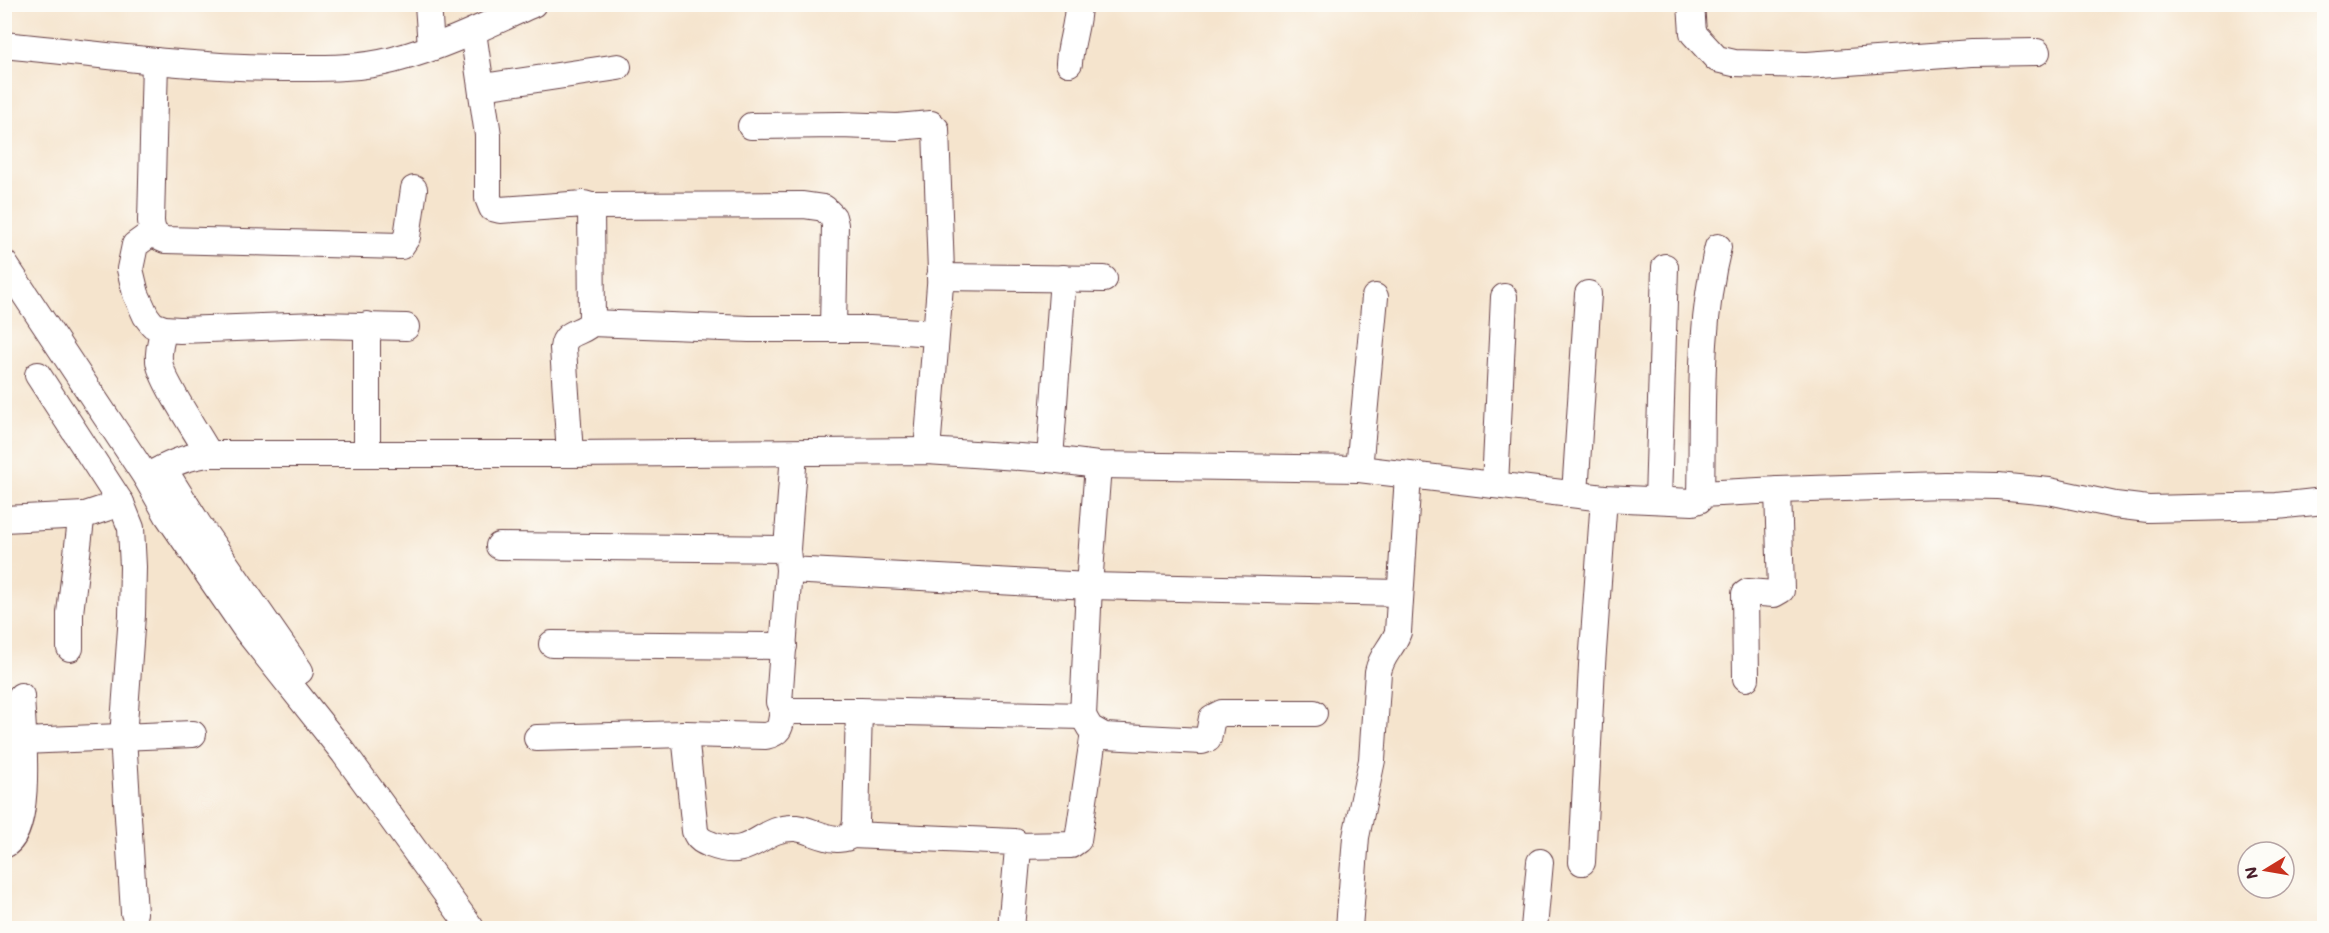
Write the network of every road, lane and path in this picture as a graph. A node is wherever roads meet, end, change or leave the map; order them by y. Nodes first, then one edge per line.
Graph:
1 (428, 4) edge
2 (533, 4) edge
3 (1077, 4) edge
4 (1691, 4) edge
5 (473, 32) junction
6 (4, 45) edge
7 (430, 47) junction
8 (2037, 52) dead end
9 (155, 61) junction
10 (1069, 63) dead end
11 (618, 67) dead end
12 (483, 87) junction
13 (751, 126) dead end
14 (414, 189) dead end
15 (591, 206) junction
16 (153, 232) junction
17 (1718, 247) dead end
18 (4, 263) edge
19 (1665, 267) dead end
20 (940, 277) junction
21 (1063, 278) junction
22 (1104, 279) dead end
23 (1588, 294) dead end
24 (1375, 297) dead end
25 (1504, 297) dead end
26 (591, 323) junction
27 (368, 325) junction
28 (406, 327) dead end
29 (833, 328) junction
30 (164, 329) junction
31 (934, 333) junction
32 (38, 375) dead end
33 (927, 451) junction
34 (794, 453) junction
35 (209, 454) junction
36 (367, 454) junction
37 (570, 454) junction
38 (1050, 459) junction
39 (1098, 465) junction
40 (1359, 469) junction
41 (154, 472) junction
42 (1408, 475) junction
43 (1495, 485) junction
44 (1778, 490) junction
45 (1575, 494) junction
46 (1701, 494) junction
47 (1604, 498) junction
48 (1658, 500) junction
49 (2325, 501) edge
50 (121, 503) junction
51 (85, 515) junction
52 (4, 519) edge
53 (499, 546) dead end
54 (788, 560) junction
55 (1089, 586) junction
56 (1400, 593) junction
57 (552, 644) dead end
58 (784, 646) junction
59 (70, 648) dead end
60 (1746, 678) dead end
61 (21, 696) dead end
62 (783, 711) junction
63 (859, 711) junction
64 (1314, 713) dead end
65 (1088, 724) junction
66 (193, 734) dead end
67 (685, 734) junction
68 (123, 737) junction
69 (537, 738) dead end
70 (23, 741) junction
71 (852, 835) junction
72 (4, 845) edge
73 (1017, 846) junction
74 (1540, 862) dead end
75 (1582, 862) dead end
76 (134, 913) dead end
77 (471, 928) edge
78 (1011, 928) edge
79 (1349, 928) edge
80 (1534, 928) edge

1 - 7 street
2 - 5 street
3 - 10 street
4 - 8 street
5 - 7 street
5 - 12 street
6 - 9 street
7 - 9 street
9 - 16 street
11 - 12 street
12 - 15 street
13 - 20 street
14 - 16 street
15 - 26 street
15 - 29 street
16 - 30 street
17 - 46 street
18 - 41 street
19 - 48 street
20 - 21 street
20 - 31 street
21 - 22 street
21 - 38 street
23 - 45 street
24 - 40 street
25 - 43 street
26 - 29 street
26 - 37 street
27 - 28 street
27 - 30 street
27 - 36 street
29 - 31 street
30 - 35 street
31 - 33 street
32 - 50 street
33 - 34 street
33 - 38 street
34 - 37 street
34 - 54 street
35 - 36 street
35 - 41 street
36 - 37 street
38 - 39 street
39 - 40 street
39 - 55 street
40 - 42 street
41 - 77 street
42 - 43 street
42 - 56 street
43 - 45 street
44 - 46 street
44 - 49 street
44 - 60 street
45 - 47 street
46 - 48 street
47 - 48 street
47 - 75 street
50 - 51 street
50 - 68 street
51 - 52 street
51 - 59 street
53 - 54 street
54 - 55 street
54 - 58 street
55 - 56 street
55 - 65 street
56 - 79 street
57 - 58 street
58 - 62 street
61 - 70 street
62 - 63 street
62 - 67 street
63 - 65 street
63 - 71 street
64 - 65 street
65 - 73 street
66 - 68 street
67 - 69 street
67 - 71 street
68 - 70 street
68 - 76 street
70 - 72 street
71 - 73 street
73 - 78 street
74 - 80 street

